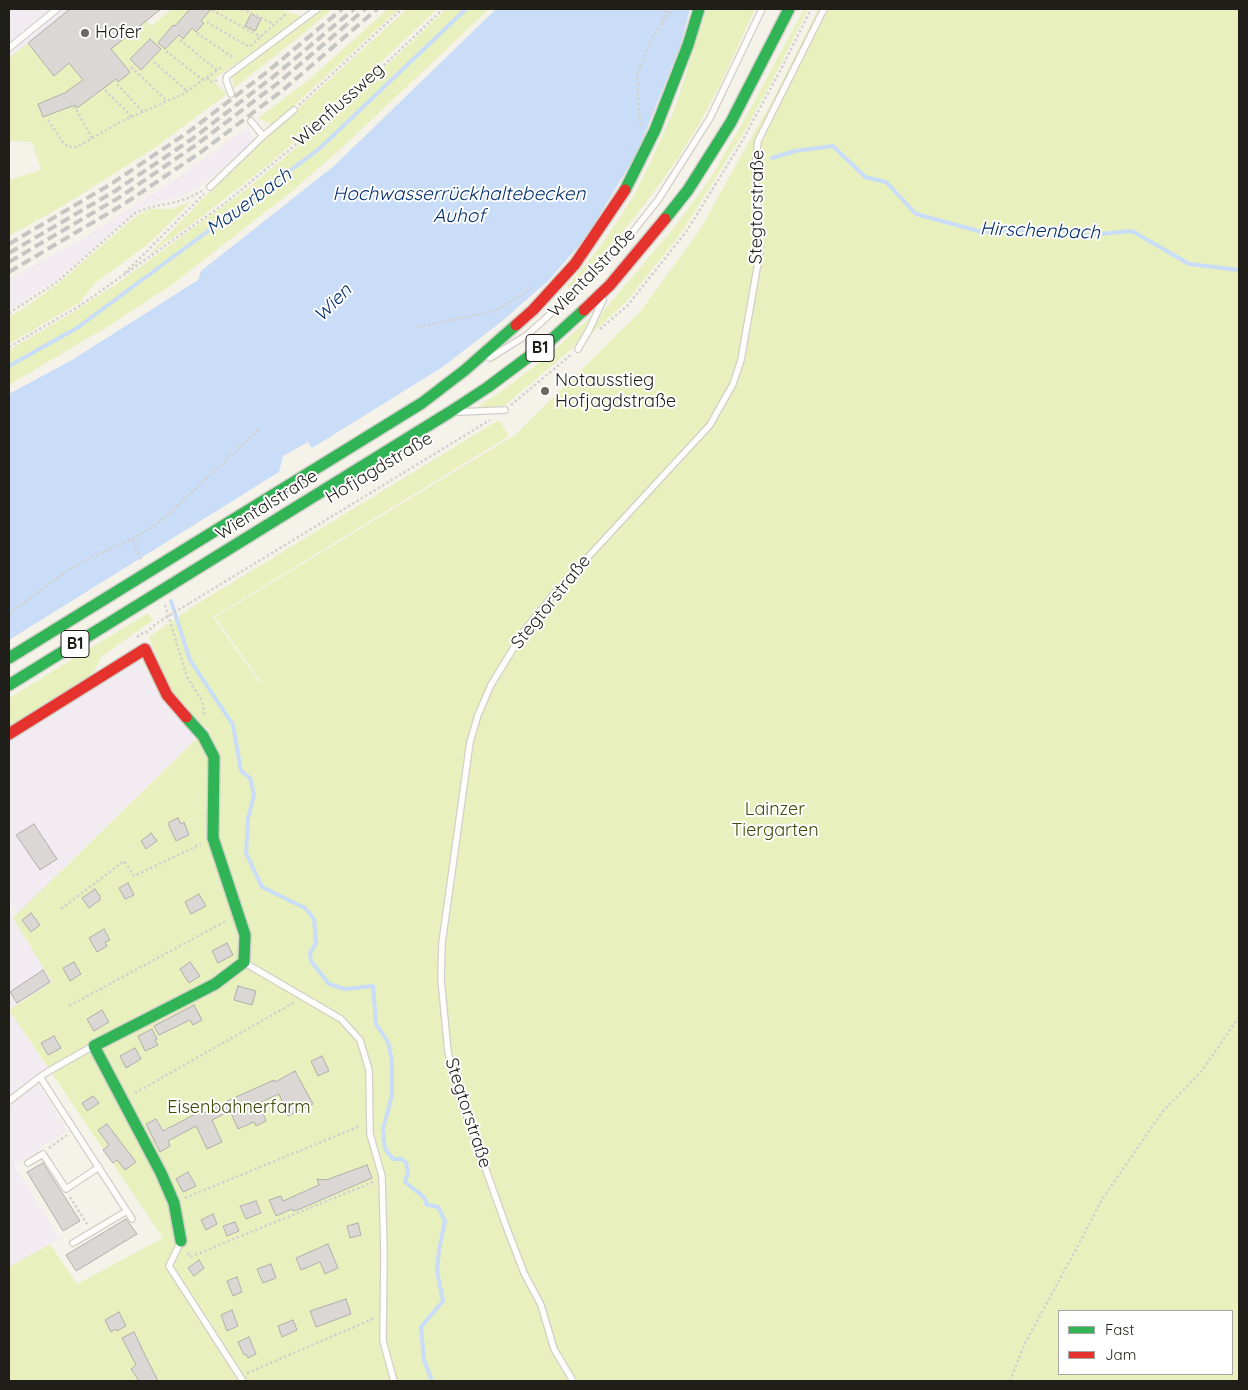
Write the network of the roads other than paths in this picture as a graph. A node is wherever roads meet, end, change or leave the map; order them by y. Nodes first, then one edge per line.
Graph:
1 (57, 9) edge
2 (318, 9) edge
3 (699, 9) edge
4 (762, 9) edge
5 (790, 9) edge
6 (824, 9) edge
7 (9, 48) edge
8 (231, 94) dead end
9 (294, 110) road end
10 (251, 121) dead end
11 (263, 136) junction
12 (210, 187) road end
13 (610, 285) junction
14 (578, 349) road end
15 (422, 403) junction
16 (505, 410) road end
17 (450, 412) junction
18 (9, 658) edge
19 (9, 685) edge
20 (9, 734) edge
21 (244, 962) junction
22 (94, 1046) junction
23 (40, 1077) junction
24 (9, 1101) edge
25 (28, 1164) dead end
26 (99, 1168) junction
27 (127, 1211) junction
28 (132, 1219) dead end
29 (180, 1241) joint
30 (73, 1242) dead end
31 (242, 1378) edge
32 (394, 1381) edge
33 (573, 1381) edge

1 - 7 lane
2 - 8 lane
3 - 15 main road, Wientalstraße / B1
4 - 15 lane
5 - 13 main road, Wientalstraße / B1
6 - 33 lane, Stegtorstraße
9 - 11 lane
10 - 11 lane
11 - 12 lane
13 - 14 lane
13 - 17 main road, Wientalstraße / B1
15 - 18 main road, Wientalstraße / B1
16 - 17 lane
17 - 19 main road, Wientalstraße / B1
20 - 21 main road
21 - 22 main road
21 - 32 lane
22 - 23 lane
22 - 29 main road
23 - 24 lane
23 - 26 lane
25 - 26 lane
26 - 27 lane
27 - 28 lane
27 - 30 lane
29 - 31 lane

